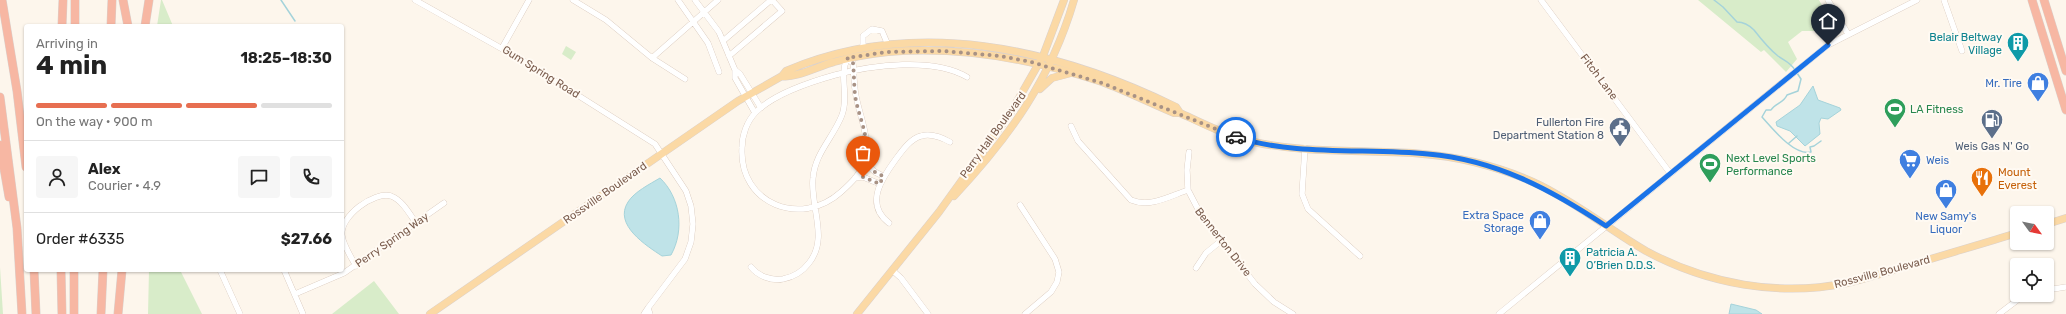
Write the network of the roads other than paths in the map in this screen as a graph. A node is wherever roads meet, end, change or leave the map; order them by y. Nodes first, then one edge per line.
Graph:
1 (2, 0) edge
2 (63, 0) edge
3 (75, 0) edge
4 (112, 0) edge
5 (123, 0) edge
6 (149, 0) edge
7 (415, 0) edge
8 (529, 0) edge
9 (573, 0) edge
10 (678, 0) edge
11 (695, 0) edge
12 (718, 0) edge
13 (771, 0) edge
14 (1064, 0) edge
15 (1074, 0) edge
16 (1541, 0) edge
17 (1828, 0) edge
18 (1917, 0) edge
19 (1944, 0) edge
20 (2032, 0) edge
21 (2044, 0) edge
22 (705, 11) junction
23 (693, 20) junction
24 (62, 24) edge
25 (75, 24) edge
26 (111, 24) edge
27 (128, 24) edge
28 (145, 24) edge
29 (1848, 34) junction
30 (723, 41) junction
31 (888, 45) junction
32 (502, 48) junction
33 (863, 48) junction
34 (1962, 51) dead end
35 (729, 56) junction
36 (1043, 56) junction
37 (652, 58) junction
38 (847, 58) junction
39 (1052, 59) junction
40 (1039, 64) junction
41 (1049, 66) junction
42 (854, 71) junction
43 (2066, 71) edge
44 (719, 72) dead end
45 (845, 72) junction
46 (1072, 73) junction
47 (782, 76) junction
48 (968, 77) dead end
49 (685, 79) dead end
50 (748, 95) junction
51 (855, 95) junction
52 (845, 96) junction
53 (1033, 96) junction
54 (0, 97) edge
55 (761, 108) junction
56 (2066, 110) edge
57 (756, 113) junction
58 (1180, 113) junction
59 (1071, 126) dead end
60 (950, 142) dead end
61 (0, 145) edge
62 (1306, 148) junction
63 (24, 152) edge
64 (1189, 152) dead end
65 (662, 154) junction
66 (864, 162) junction
67 (1670, 173) junction
68 (883, 176) junction
69 (855, 178) junction
70 (880, 184) junction
71 (1188, 190) junction
72 (444, 203) dead end
73 (1020, 205) dead end
74 (815, 208) junction
75 (939, 212) junction
76 (2066, 218) edge
77 (889, 222) dead end
78 (2054, 222) edge
79 (416, 223) junction
80 (344, 225) edge
81 (1606, 226) junction
82 (2010, 235) edge
83 (1222, 240) junction
84 (344, 242) edge
85 (1360, 256) dead end
86 (356, 266) junction
87 (751, 267) dead end
88 (1196, 268) dead end
89 (892, 270) junction
90 (34, 272) edge
91 (61, 272) edge
92 (74, 272) edge
93 (103, 272) edge
94 (117, 272) edge
95 (122, 272) edge
96 (221, 272) edge
97 (285, 272) edge
98 (2066, 287) edge
99 (2054, 289) edge
100 (295, 294) junction
101 (2015, 302) edge
102 (22, 305) junction
103 (649, 311) edge
104 (1283, 312) edge
105 (22, 314) edge
106 (36, 314) edge
107 (62, 314) edge
108 (74, 314) edge
109 (101, 314) edge
110 (113, 314) edge
111 (118, 314) edge
112 (240, 314) edge
113 (303, 314) edge
114 (430, 314) edge
115 (644, 314) edge
116 (857, 314) edge
117 (928, 314) edge
118 (1025, 314) edge
119 (1293, 314) edge
120 (1499, 314) edge
121 (1999, 314) edge

1 - 63 highway
2 - 24 highway
3 - 25 highway
4 - 26 highway
5 - 27 highway
6 - 28 highway
7 - 32 street, Gum Spring Road
8 - 32 street
9 - 37 street
10 - 23 street
11 - 22 street
12 - 22 street
13 - 30 street
13 - 35 street
14 - 36 main road, Perry Hall Boulevard
15 - 39 main road, Perry Hall Boulevard
16 - 67 street, Fitch Lane
17 - 29 street
18 - 29 street
19 - 34 street
20 - 56 highway
21 - 43 highway
22 - 23 street
22 - 30 street
23 - 37 street
23 - 44 street
29 - 67 street
30 - 35 street
31 - 33 main road, Rossville Boulevard
31 - 33 street
31 - 36 main road, Rossville Boulevard
32 - 65 street, Gum Spring Road
33 - 47 main road, Rossville Boulevard
35 - 50 street
36 - 39 main road, Rossville Boulevard
36 - 40 main road, Perry Hall Boulevard
37 - 49 street
38 - 40 main road, Rossville Boulevard
38 - 42 street
38 - 45 street
38 - 47 main road, Rossville Boulevard
39 - 41 main road, Perry Hall Boulevard
39 - 58 main road, Rossville Boulevard
40 - 41 main road, Rossville Boulevard
40 - 75 main road, Perry Hall Boulevard
41 - 46 main road, Rossville Boulevard
41 - 53 main road, Perry Hall Boulevard
42 - 45 street
42 - 48 street
42 - 51 street
45 - 52 street
45 - 55 street
46 - 53 main road
46 - 58 main road, Rossville Boulevard
47 - 50 main road, Rossville Boulevard
50 - 55 street
50 - 57 street
50 - 65 main road, Rossville Boulevard
51 - 52 street
51 - 66 street
52 - 74 street
53 - 75 main road, Perry Hall Boulevard
54 - 102 highway
55 - 57 street
57 - 74 street
58 - 62 main road, Rossville Boulevard
59 - 71 street
60 - 68 street
61 - 102 highway
62 - 81 main road, Rossville Boulevard
62 - 85 street
64 - 71 street, Bennerton Drive
65 - 103 street, Gum Spring Road
65 - 114 main road, Rossville Boulevard
66 - 68 street
66 - 69 street
67 - 81 street
68 - 70 street
69 - 70 street
69 - 74 street
70 - 77 street
71 - 83 street, Bennerton Drive
72 - 79 street, Perry Spring Way
73 - 118 street
74 - 87 street
75 - 89 main road, Perry Hall Boulevard
76 - 78 main road
79 - 80 street
79 - 86 street, Perry Spring Way
81 - 82 main road, Rossville Boulevard
81 - 120 street
83 - 88 street
83 - 104 street, Bennerton Drive
84 - 86 street
86 - 100 street, Perry Spring Way
89 - 116 main road, Perry Hall Boulevard
89 - 117 street
90 - 106 highway
91 - 107 highway
92 - 108 highway
93 - 109 highway
94 - 110 highway
95 - 111 highway
96 - 112 street
97 - 100 street
98 - 99 street
100 - 113 street
101 - 121 street
102 - 105 highway
103 - 115 street, Gum Spring Road
104 - 119 street, Bennerton Drive

